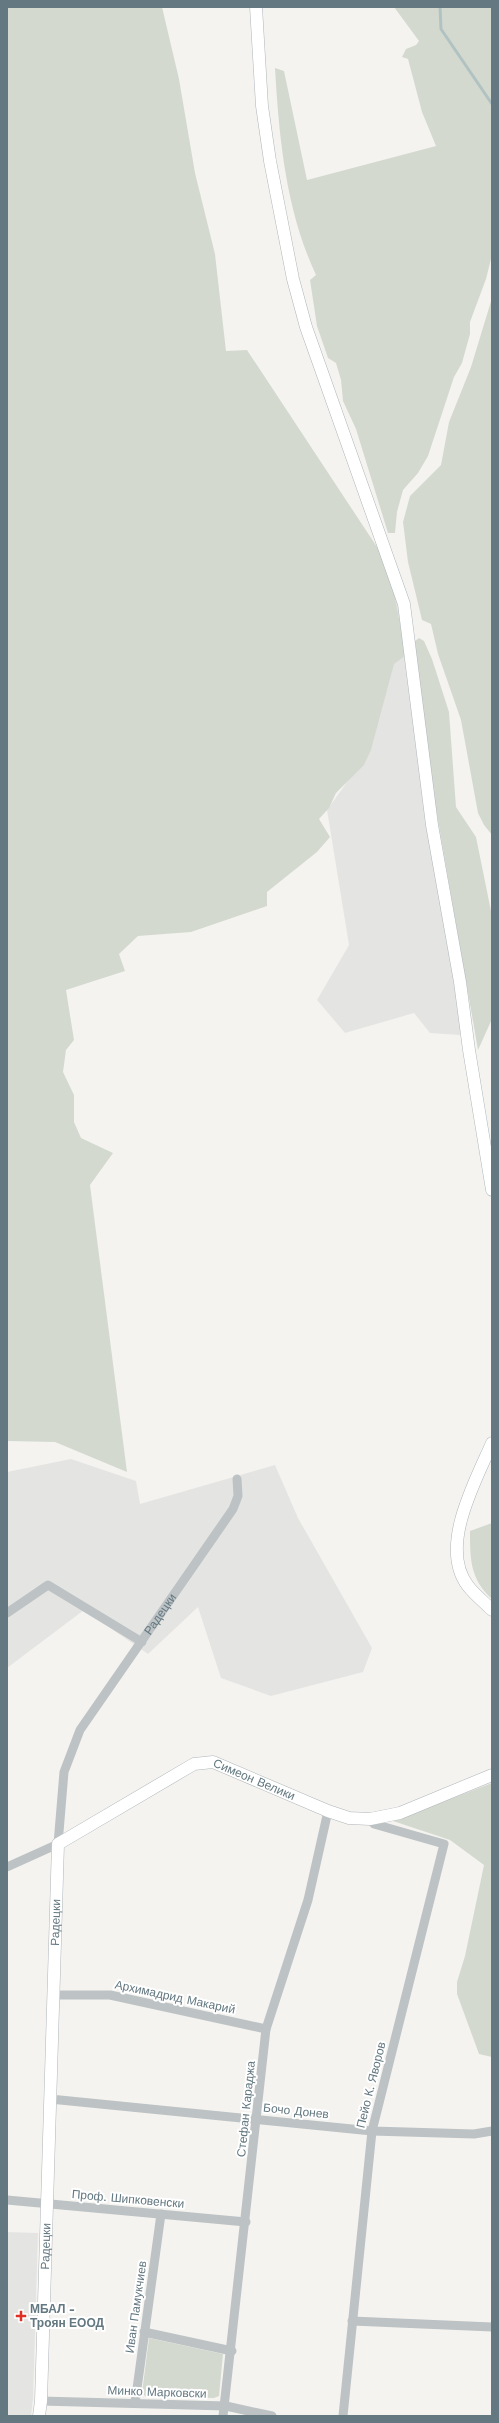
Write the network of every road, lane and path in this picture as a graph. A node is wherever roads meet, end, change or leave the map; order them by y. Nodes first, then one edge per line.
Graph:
1 (256, 7) edge
2 (492, 1190) edge
3 (492, 1443) edge
4 (237, 1479) dead end
5 (492, 1610) edge
6 (7, 1613) edge
7 (142, 1642) junction
8 (492, 1776) edge
9 (328, 1811) junction
10 (370, 1819) junction
11 (58, 1844) junction
12 (7, 1867) edge
13 (54, 1995) junction
14 (266, 2029) junction
15 (50, 2099) junction
16 (257, 2119) junction
17 (372, 2131) junction
18 (492, 2131) edge
19 (7, 2200) edge
20 (47, 2204) junction
21 (161, 2214) junction
22 (246, 2222) junction
23 (352, 2321) junction
24 (492, 2327) edge
25 (144, 2332) junction
26 (232, 2351) junction
27 (41, 2401) junction
28 (134, 2403) junction
29 (226, 2406) junction
30 (38, 2416) edge
31 (223, 2416) edge
32 (272, 2416) edge
33 (343, 2416) edge

1 - 2 street
3 - 5 street
4 - 7 street, Радецки
6 - 7 street
7 - 11 street, Радецки
8 - 10 street, Симеон Велики
9 - 10 street, Симеон Велики
9 - 11 street, Симеон Велики
9 - 14 street, Стефан Караджа
10 - 17 street, Пейо К. Яворов
11 - 12 street, Симеон Велики
11 - 13 street, Радецки
13 - 14 street, Архимадрид Макарий
13 - 15 street, Радецки
14 - 16 street, Стефан Караджа
15 - 16 street, Бочо Донев
15 - 20 street, Радецки
16 - 17 street, Бочо Донев
16 - 22 street, Стефан Караджа
17 - 18 street, Бочо Донев
17 - 23 street, Пейо К. Яворов
19 - 20 street, Проф. Шипковенски
20 - 21 street, Проф. Шипковенски
20 - 27 street, Радецки
21 - 22 street, Проф. Шипковенски
21 - 25 street, Иван Памукчиев
22 - 26 street, Стефан Караджа
23 - 24 street
23 - 33 street, Пейо К. Яворов
25 - 26 street
25 - 28 street, Иван Памукчиев
26 - 29 street, Стефан Караджа
27 - 28 street, Минко Марковски
27 - 30 street, Радецки
28 - 29 street, Минко Марковски
29 - 31 street, Стефан Караджа
29 - 32 street, Минко Марковски

